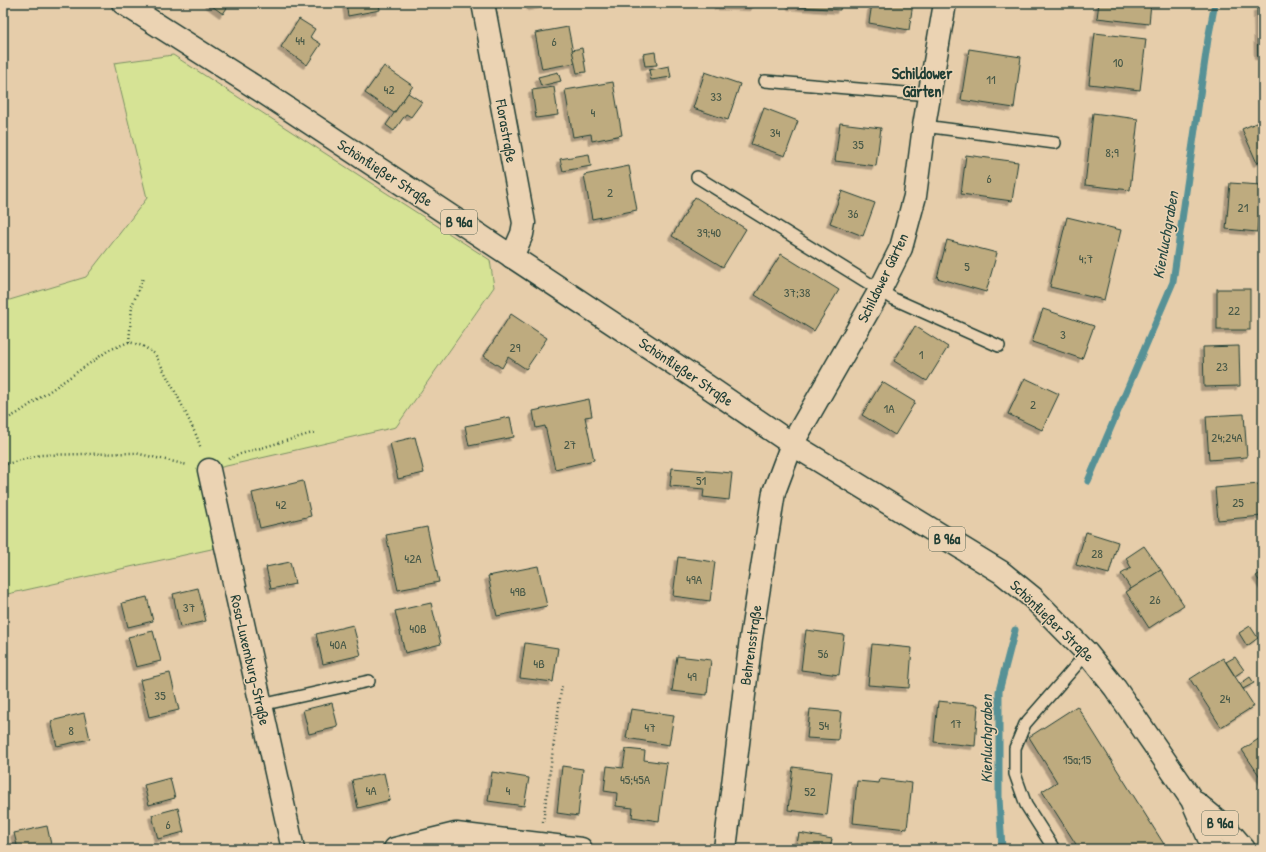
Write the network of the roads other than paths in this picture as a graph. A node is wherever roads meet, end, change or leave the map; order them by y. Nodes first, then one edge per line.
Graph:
1 (123, 3) edge
2 (483, 3) edge
3 (945, 3) edge
4 (765, 81) dead end
5 (929, 95) junction
6 (924, 126) junction
7 (1054, 143) dead end
8 (697, 177) dead end
9 (512, 257) junction
10 (880, 290) junction
11 (999, 346) dead end
12 (792, 444) junction
13 (208, 470) road end
14 (1087, 653) junction
15 (370, 681) dead end
16 (261, 705) junction
17 (1192, 800) junction
18 (292, 849) edge
19 (396, 849) edge
20 (581, 849) edge
21 (725, 849) edge
22 (1054, 849) edge
23 (1215, 849) edge
24 (1244, 849) edge

1 - 9 street, Schönfließer Straße / B 96a
2 - 9 street, Florastraße
3 - 5 street, Schildower Gärten
4 - 5 lane
5 - 6 street, Schildower Gärten
6 - 7 lane
6 - 10 street, Schildower Gärten
8 - 10 lane
9 - 12 street, Schönfließer Straße / B 96a
10 - 11 lane
10 - 12 street, Schildower Gärten
12 - 14 street, Schönfließer Straße / B 96a
12 - 21 street, Behrensstraße
13 - 16 street, Rosa-Luxemburg-Straße
14 - 17 street, Schönfließer Straße / B 96a
14 - 22 lane
15 - 16 lane
16 - 18 street, Rosa-Luxemburg-Straße
17 - 23 street, Schönfließer Straße / B 96a
17 - 24 street, Schönfließer Straße / B 96a
19 - 20 street

